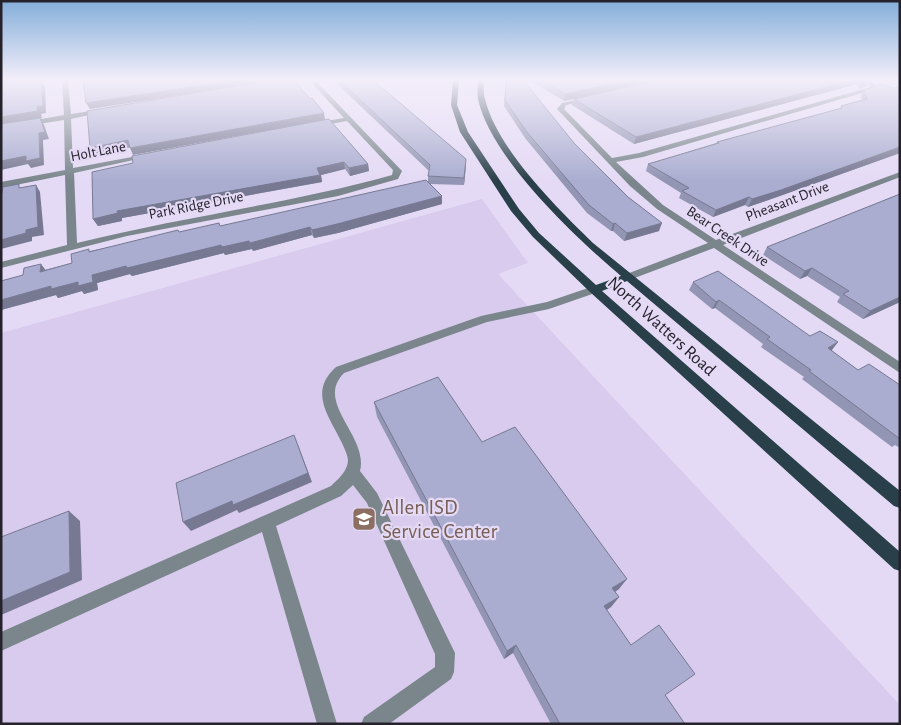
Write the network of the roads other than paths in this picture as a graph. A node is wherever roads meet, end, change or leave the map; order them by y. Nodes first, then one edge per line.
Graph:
1 (67, 114) edge
2 (87, 114) edge
3 (343, 114) edge
4 (457, 114) edge
5 (486, 114) edge
6 (564, 114) edge
7 (786, 114) edge
8 (67, 117) junction
9 (348, 119) junction
10 (1, 128) edge
11 (304, 128) edge
12 (155, 154) edge
13 (609, 160) junction
14 (70, 170) junction
15 (900, 174) edge
16 (1, 185) edge
17 (714, 244) junction
18 (72, 246) junction
19 (1, 265) edge
20 (628, 277) junction
21 (594, 290) junction
22 (896, 362) edge
23 (352, 472) junction
24 (900, 502) edge
25 (267, 522) junction
26 (900, 563) edge
27 (1, 642) edge
28 (327, 724) edge
29 (371, 724) edge

1 - 8 street
2 - 8 street
3 - 9 street
4 - 21 main road, North Watters Road
5 - 20 main road, North Watters Road
6 - 13 street, Bear Creek Drive
7 - 13 street
8 - 10 street
8 - 14 street
9 - 11 street
9 - 18 street, Park Ridge Drive
12 - 14 street, Holt Lane
13 - 17 street, Bear Creek Drive
14 - 16 street, Holt Lane
14 - 18 street
15 - 17 street, Pheasant Drive
17 - 20 street, Pheasant Drive
17 - 22 street, Bear Creek Drive
18 - 19 street, Park Ridge Drive
20 - 21 main road
20 - 24 main road, North Watters Road
21 - 23 street
21 - 26 main road, North Watters Road
23 - 25 street
23 - 29 street
25 - 27 street
25 - 28 street

